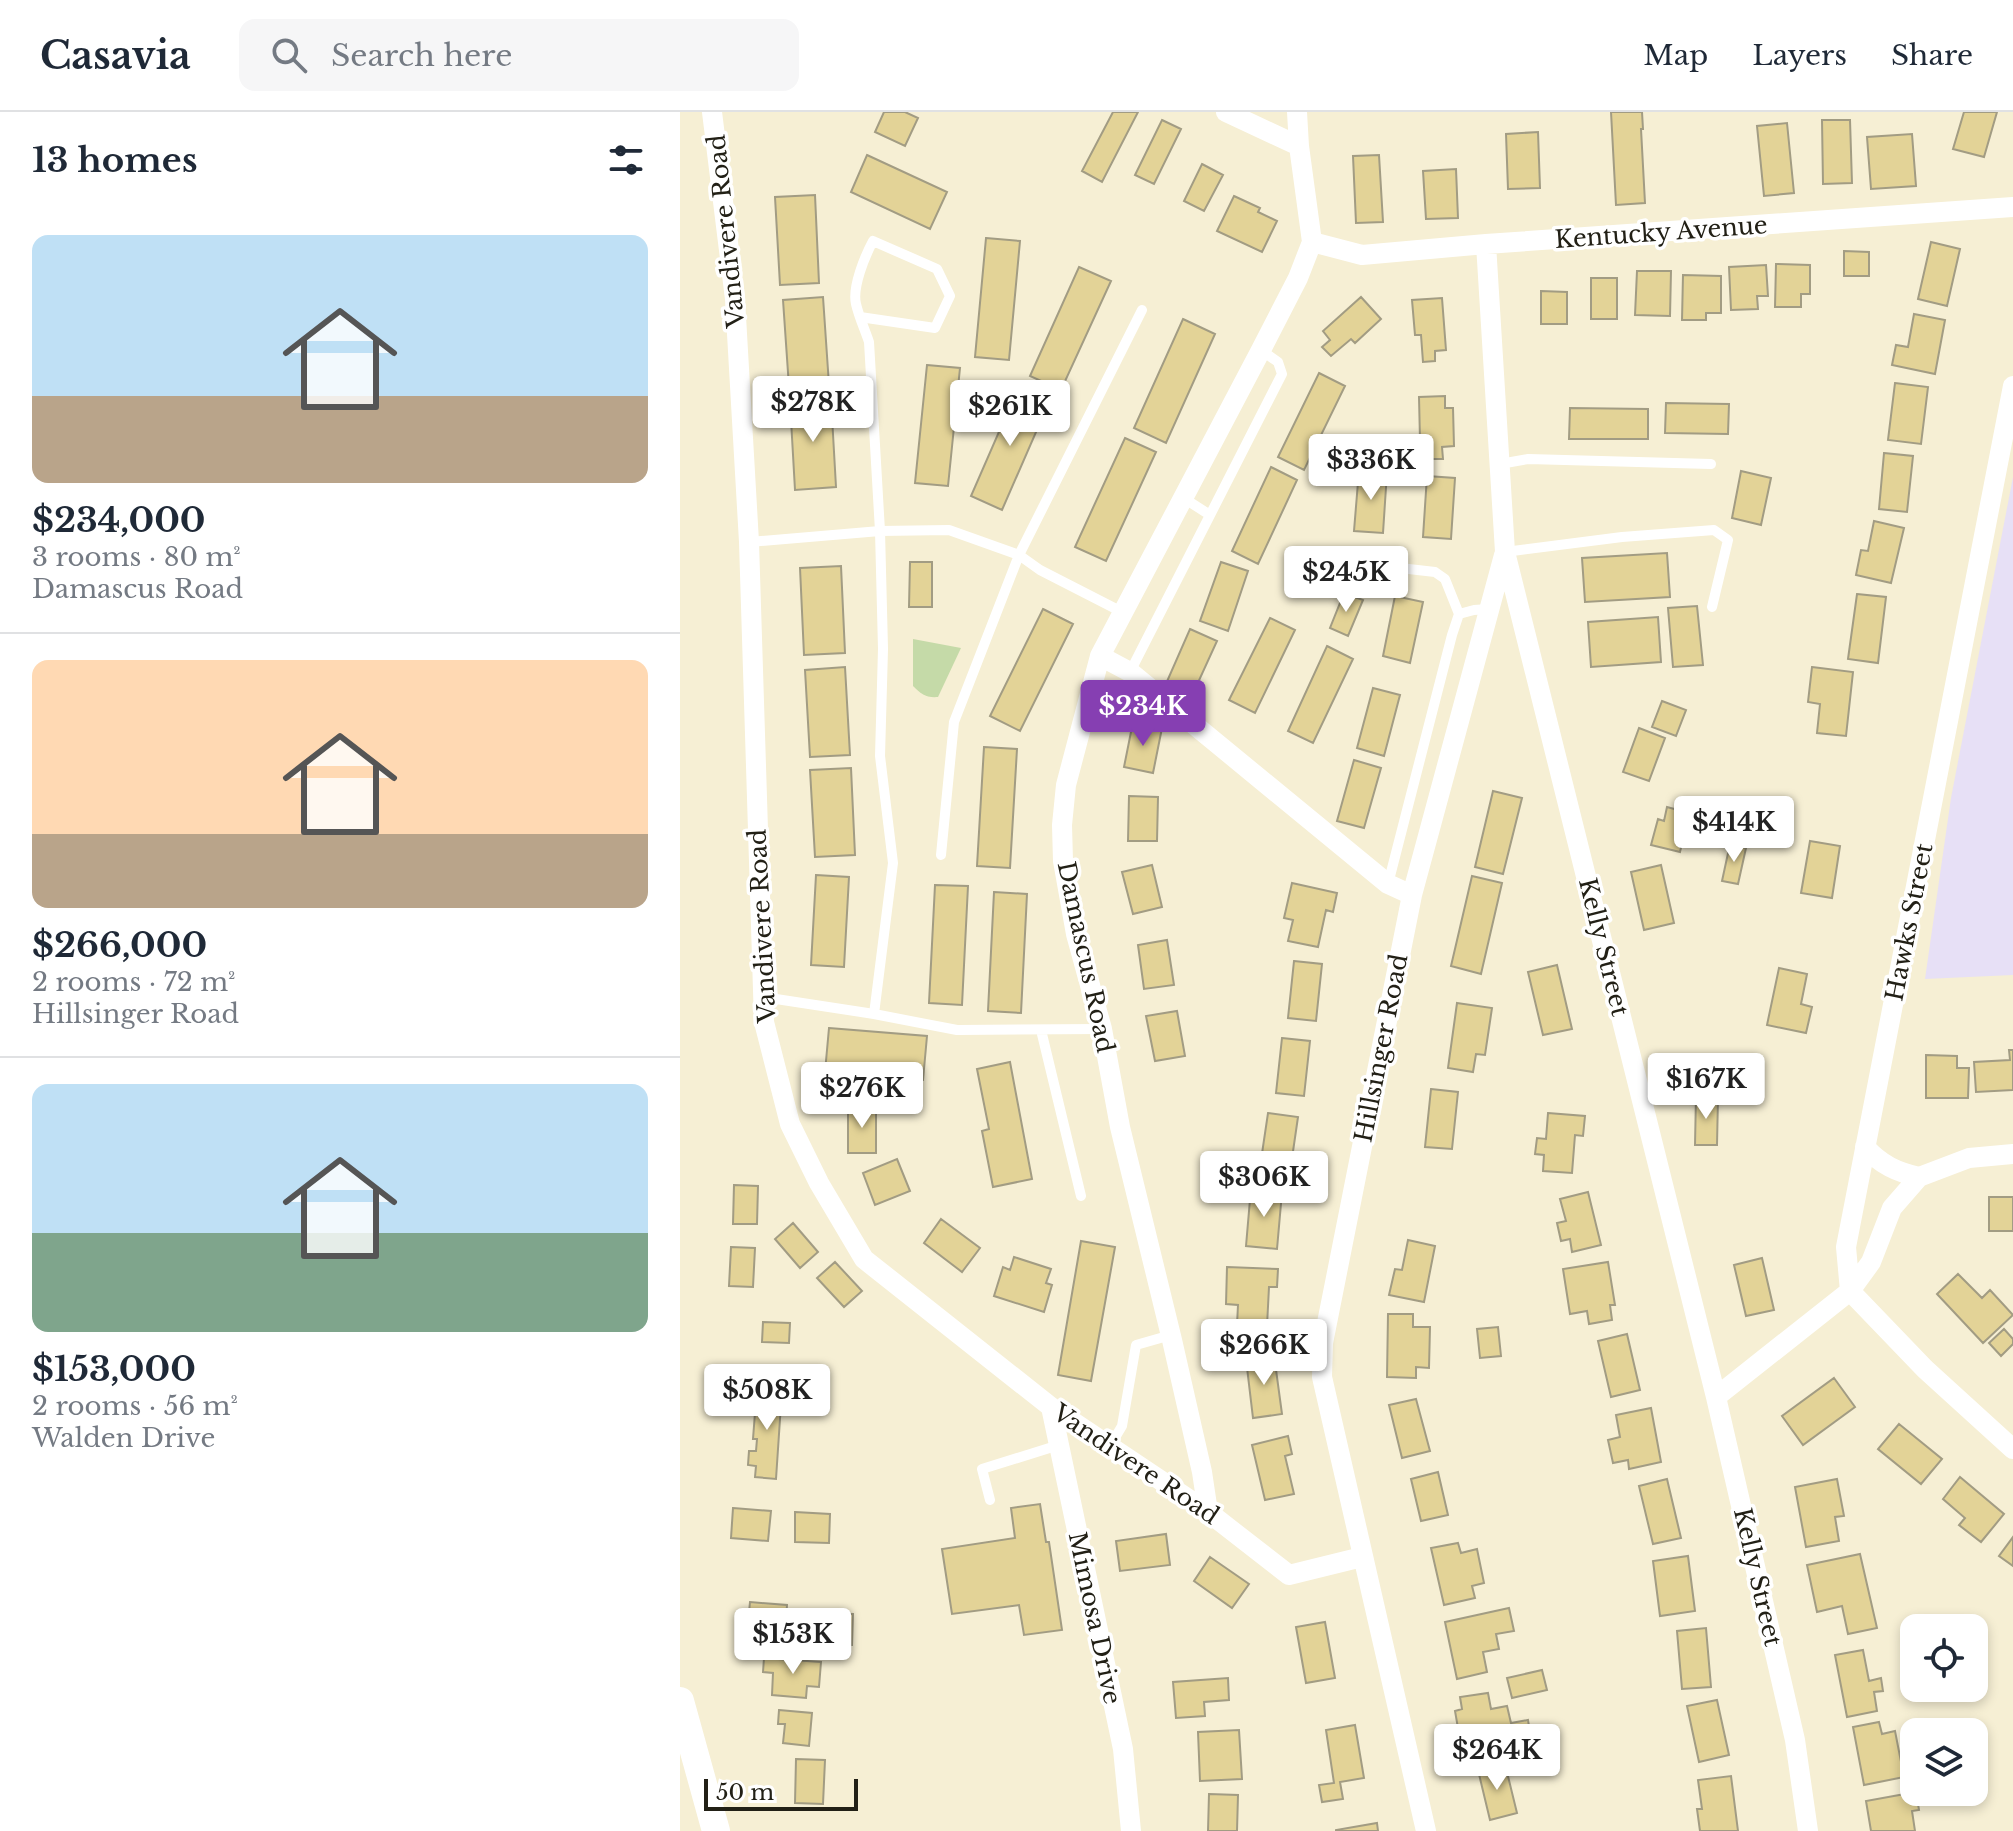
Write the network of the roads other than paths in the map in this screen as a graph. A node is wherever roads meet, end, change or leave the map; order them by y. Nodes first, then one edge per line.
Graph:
1 (712, 112) edge
2 (1226, 112) edge
3 (1297, 112) edge
4 (1299, 146) junction
5 (2013, 207) edge
6 (1312, 242) junction
7 (1486, 244) junction
8 (1142, 310) dead end
9 (860, 317) junction
10 (1261, 350) junction
11 (2013, 386) edge
12 (1500, 464) junction
13 (1711, 464) dead end
14 (1185, 499) junction
15 (1210, 515) junction
16 (880, 531) junction
17 (749, 542) junction
18 (1505, 552) junction
19 (1019, 555) junction
20 (1356, 563) dead end
21 (1712, 607) dead end
22 (1489, 609) junction
23 (1124, 613) junction
24 (1459, 614) junction
25 (1100, 656) junction
26 (1130, 672) junction
27 (941, 855) dead end
28 (1388, 884) junction
29 (1412, 895) junction
30 (763, 997) junction
31 (874, 1014) junction
32 (1102, 1029) junction
33 (1041, 1030) junction
34 (1865, 1147) junction
35 (2013, 1154) edge
36 (1919, 1177) junction
37 (1081, 1196) dead end
38 (1850, 1291) junction
39 (1171, 1335) junction
40 (1716, 1397) junction
41 (1051, 1407) junction
42 (1059, 1445) junction
43 (1110, 1446) junction
44 (2013, 1449) edge
45 (990, 1500) dead end
46 (1208, 1512) junction
47 (1362, 1557) junction
48 (680, 1701) edge
49 (716, 1831) edge
50 (1131, 1831) edge
51 (1426, 1831) edge
52 (1808, 1831) edge

1 - 17 street, Vandivere Road
2 - 4 street
3 - 4 street, Damascus Road
4 - 6 street, Damascus Road
5 - 7 street, Kentucky Avenue
6 - 7 street, Kentucky Avenue
6 - 10 street, Damascus Road
7 - 12 street, Kelly Street
8 - 19 lane
9 - 9 lane
9 - 16 lane
10 - 14 street, Damascus Road
10 - 15 lane
11 - 34 street, Hawks Street
12 - 13 lane
12 - 18 street, Kelly Street
14 - 15 lane
14 - 23 street, Damascus Road
15 - 26 lane
16 - 17 lane
16 - 19 lane
16 - 31 lane
17 - 30 street, Vandivere Road
18 - 21 lane
18 - 22 street, Hillsinger Road
18 - 40 street, Kelly Street
19 - 23 lane
19 - 27 lane
20 - 24 lane
22 - 24 lane
22 - 29 street, Hillsinger Road
23 - 25 street, Damascus Road
24 - 28 lane
25 - 26 street
25 - 32 street, Damascus Road
26 - 28 street
28 - 29 street
29 - 47 street, Hillsinger Road
30 - 31 lane
30 - 41 street, Vandivere Road
31 - 33 lane
32 - 33 lane
32 - 39 street, Damascus Road
33 - 37 lane
34 - 36 street
34 - 38 street, Hawks Street
35 - 36 street
36 - 38 street
38 - 40 street
38 - 44 street
39 - 43 lane
39 - 46 street, Damascus Road
40 - 52 street, Kelly Street
41 - 42 street, Mimosa Drive
41 - 43 street, Vandivere Road
42 - 45 lane
42 - 50 street, Mimosa Drive
43 - 46 street, Vandivere Road
46 - 47 street, Vandivere Road
47 - 51 street, Hillsinger Road
48 - 49 street

